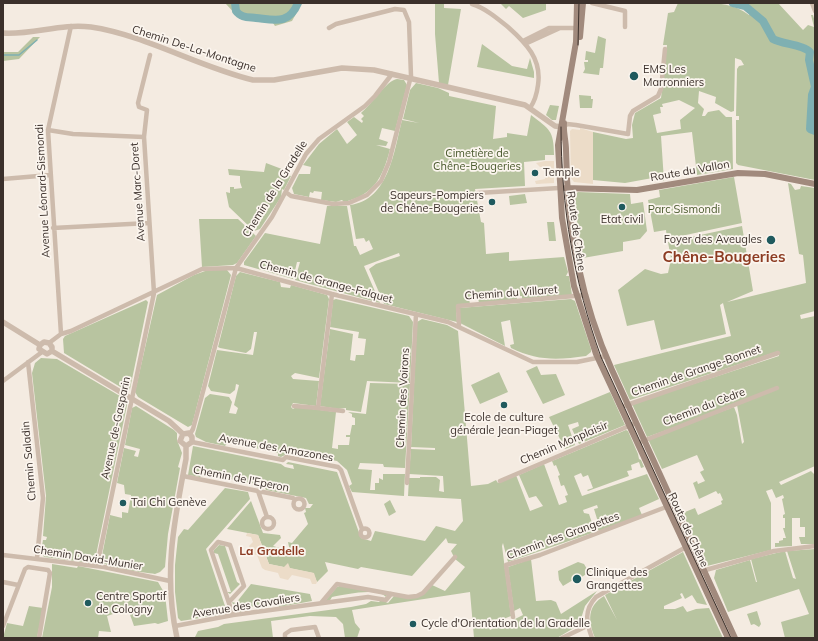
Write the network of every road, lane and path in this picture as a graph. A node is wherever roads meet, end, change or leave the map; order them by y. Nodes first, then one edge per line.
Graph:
1 (577, 3) edge
2 (583, 3) edge
3 (592, 3) edge
4 (812, 3) edge
5 (472, 4) edge
6 (815, 11) edge
7 (71, 26) junction
8 (625, 27) dead end
9 (329, 28) dead end
10 (577, 28) junction
11 (3, 33) edge
12 (524, 42) junction
13 (665, 49) dead end
14 (150, 55) dead end
15 (392, 74) junction
16 (411, 78) junction
17 (530, 108) junction
18 (562, 127) junction
19 (48, 130) junction
20 (144, 137) junction
21 (50, 175) junction
22 (3, 179) edge
23 (815, 184) edge
24 (559, 188) junction
25 (568, 188) junction
26 (286, 193) junction
27 (478, 193) dead end
28 (149, 223) junction
29 (53, 228) junction
30 (236, 268) junction
31 (154, 293) junction
32 (332, 294) junction
33 (586, 295) junction
34 (578, 297) junction
35 (416, 314) junction
36 (3, 322) edge
37 (459, 326) junction
38 (61, 334) junction
39 (48, 343) junction
40 (40, 345) junction
41 (52, 351) junction
42 (42, 352) junction
43 (778, 353) dead end
44 (606, 356) junction
45 (598, 358) junction
46 (28, 362) junction
47 (3, 381) edge
48 (777, 388) dead end
49 (131, 398) junction
50 (628, 404) junction
51 (294, 406) dead end
52 (621, 407) junction
53 (318, 408) junction
54 (343, 411) dead end
55 (636, 423) junction
56 (630, 426) junction
57 (183, 434) junction
58 (190, 434) junction
59 (644, 440) junction
60 (192, 442) junction
61 (638, 443) junction
62 (186, 446) junction
63 (183, 476) junction
64 (500, 481) dead end
65 (407, 483) dead end
66 (258, 491) junction
67 (295, 500) dead end
68 (674, 504) junction
69 (668, 508) junction
70 (267, 517) dead end
71 (362, 529) dead end
72 (693, 544) junction
73 (815, 546) edge
74 (685, 548) junction
75 (3, 555) edge
76 (455, 557) dead end
77 (37, 558) junction
78 (97, 566) junction
79 (705, 570) junction
80 (697, 574) junction
81 (170, 581) junction
82 (3, 582) edge
83 (18, 585) junction
84 (391, 594) junction
85 (229, 602) junction
86 (321, 603) junction
87 (233, 615) junction
88 (513, 617) dead end
89 (3, 626) edge
90 (175, 626) junction
91 (587, 626) junction
92 (39, 638) edge
93 (177, 638) edge
94 (285, 638) edge
95 (318, 638) edge
96 (562, 638) edge
97 (592, 638) edge
98 (728, 638) edge
99 (736, 638) edge

1 - 10 main road
2 - 18 main road
3 - 8 street
4 - 6 street
5 - 12 street
7 - 11 street, Chemin De-La-Montagne
7 - 15 street, Chemin De-La-Montagne
7 - 19 street, Avenue Léonard-Sismondi
9 - 16 street
10 - 12 street
10 - 18 main road
12 - 17 street
13 - 18 street
14 - 20 street
15 - 16 street, Chemin De-La-Montagne
15 - 26 street, Chemin de la Gradelle
16 - 17 street, Chemin De-La-Montagne
16 - 26 street
17 - 18 street, Chemin De-La-Montagne
18 - 24 main road, Route de Chêne
18 - 25 main road, Route de Chêne
19 - 20 street, Avenue Marc-Doret
19 - 21 street, Avenue Léonard-Sismondi
20 - 28 street, Avenue Marc-Doret
21 - 22 street
21 - 29 street, Avenue Léonard-Sismondi
23 - 25 main road, Route du Vallon
24 - 25 main road, Route du Vallon
24 - 27 street
24 - 34 main road, Route de Chêne
25 - 33 main road, Route de Chêne
26 - 30 street, Chemin de la Gradelle
28 - 29 street
28 - 31 street, Avenue Marc-Doret
29 - 38 street, Avenue Léonard-Sismondi
30 - 31 street, Chemin de Grange-Falquet
30 - 32 street, Chemin de Grange-Falquet
30 - 58 street, Chemin de la Gradelle
31 - 38 street, Chemin de Grange-Falquet
31 - 49 street, Avenue de-Gasparin
32 - 35 street, Chemin de Grange-Falquet
32 - 53 street
33 - 34 street, Chemin du Villaret
33 - 44 main road, Route de Chêne
34 - 37 street, Chemin du Villaret
34 - 45 main road, Route de Chêne
35 - 37 street, Chemin de Grange-Falquet
35 - 65 street, Chemin des Voirons
36 - 40 street
37 - 45 street, Chemin de Grange-Falquet
38 - 39 street, Chemin de Grange-Falquet
39 - 40 street
39 - 41 street
40 - 42 street
41 - 42 street
41 - 49 street
42 - 46 street
43 - 50 street, Chemin de Grange-Bonnet
44 - 45 street, Chemin de Grange-Falquet
44 - 50 main road, Route de Chêne
45 - 52 main road, Route de Chêne
46 - 47 street
46 - 77 street, Chemin Saladin
48 - 59 street, Chemin du Cèdre
49 - 57 street
49 - 78 street, Avenue de-Gasparin
50 - 52 street, Chemin de Grange-Bonnet
50 - 55 main road, Route de Chêne
51 - 53 street
52 - 56 main road, Route de Chêne
53 - 54 street
55 - 56 street, Chemin Monplaisir
55 - 59 main road, Route de Chêne
56 - 61 main road, Route de Chêne
56 - 64 street, Chemin Monplaisir
57 - 58 street
57 - 62 street
58 - 60 street
59 - 61 street, Chemin du Cèdre
59 - 68 main road, Route de Chêne
60 - 62 street
60 - 71 street, Avenue des Amazones
61 - 69 main road, Route de Chêne
62 - 63 street
63 - 66 street, Chemin de l'Eperon
63 - 81 street
66 - 67 street, Chemin de l'Eperon
66 - 70 street
68 - 69 street, Chemin des Grangettes
68 - 72 main road, Route de Chêne
69 - 74 main road, Route de Chêne
69 - 88 street, Chemin des Grangettes
72 - 74 street
72 - 79 main road, Route de Chêne
73 - 79 street
74 - 80 main road, Route de Chêne
74 - 91 street
75 - 77 street, Chemin David-Munier
76 - 84 street, Avenue des Cavaliers
77 - 78 street, Chemin David-Munier
78 - 81 street, Chemin David-Munier
79 - 80 street
79 - 99 main road, Route de Chêne
80 - 98 main road, Route de Chêne
81 - 90 street
82 - 83 street
83 - 89 street
83 - 92 street
84 - 86 street, Avenue des Cavaliers
84 - 86 street, Avenue des Cavaliers
85 - 85 street
85 - 87 street
86 - 87 street, Avenue des Cavaliers
87 - 90 street, Avenue des Cavaliers
90 - 93 street
91 - 96 street
91 - 97 street
94 - 95 street

